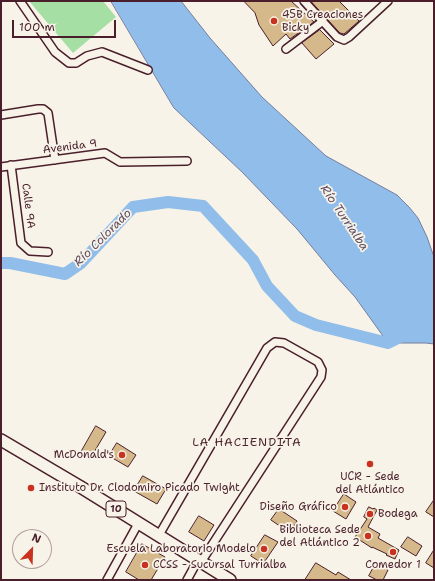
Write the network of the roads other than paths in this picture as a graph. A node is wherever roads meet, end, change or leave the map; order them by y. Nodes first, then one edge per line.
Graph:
1 (20, 1) edge
2 (304, 1) edge
3 (388, 1) edge
4 (379, 4) edge
5 (323, 21) junction
6 (286, 49) dead end
7 (148, 70) dead end
8 (1, 115) edge
9 (55, 160) junction
10 (187, 161) dead end
11 (11, 165) junction
12 (1, 167) edge
13 (48, 252) dead end
14 (1, 440) edge
15 (138, 522) junction
16 (158, 535) junction
17 (199, 561) junction
18 (108, 580) edge
19 (187, 580) edge
20 (230, 580) edge

1 - 7 street
2 - 5 street
3 - 4 street
4 - 5 street
5 - 6 street
8 - 9 street
9 - 10 street, Avenida 9
9 - 11 street, Avenida 9
11 - 12 street, Avenida 9
11 - 13 street, Calle 9A
14 - 15 main road, 10
15 - 16 main road, 10
15 - 18 street
16 - 17 main road, 10
16 - 17 street
17 - 19 street
17 - 20 main road, 10

